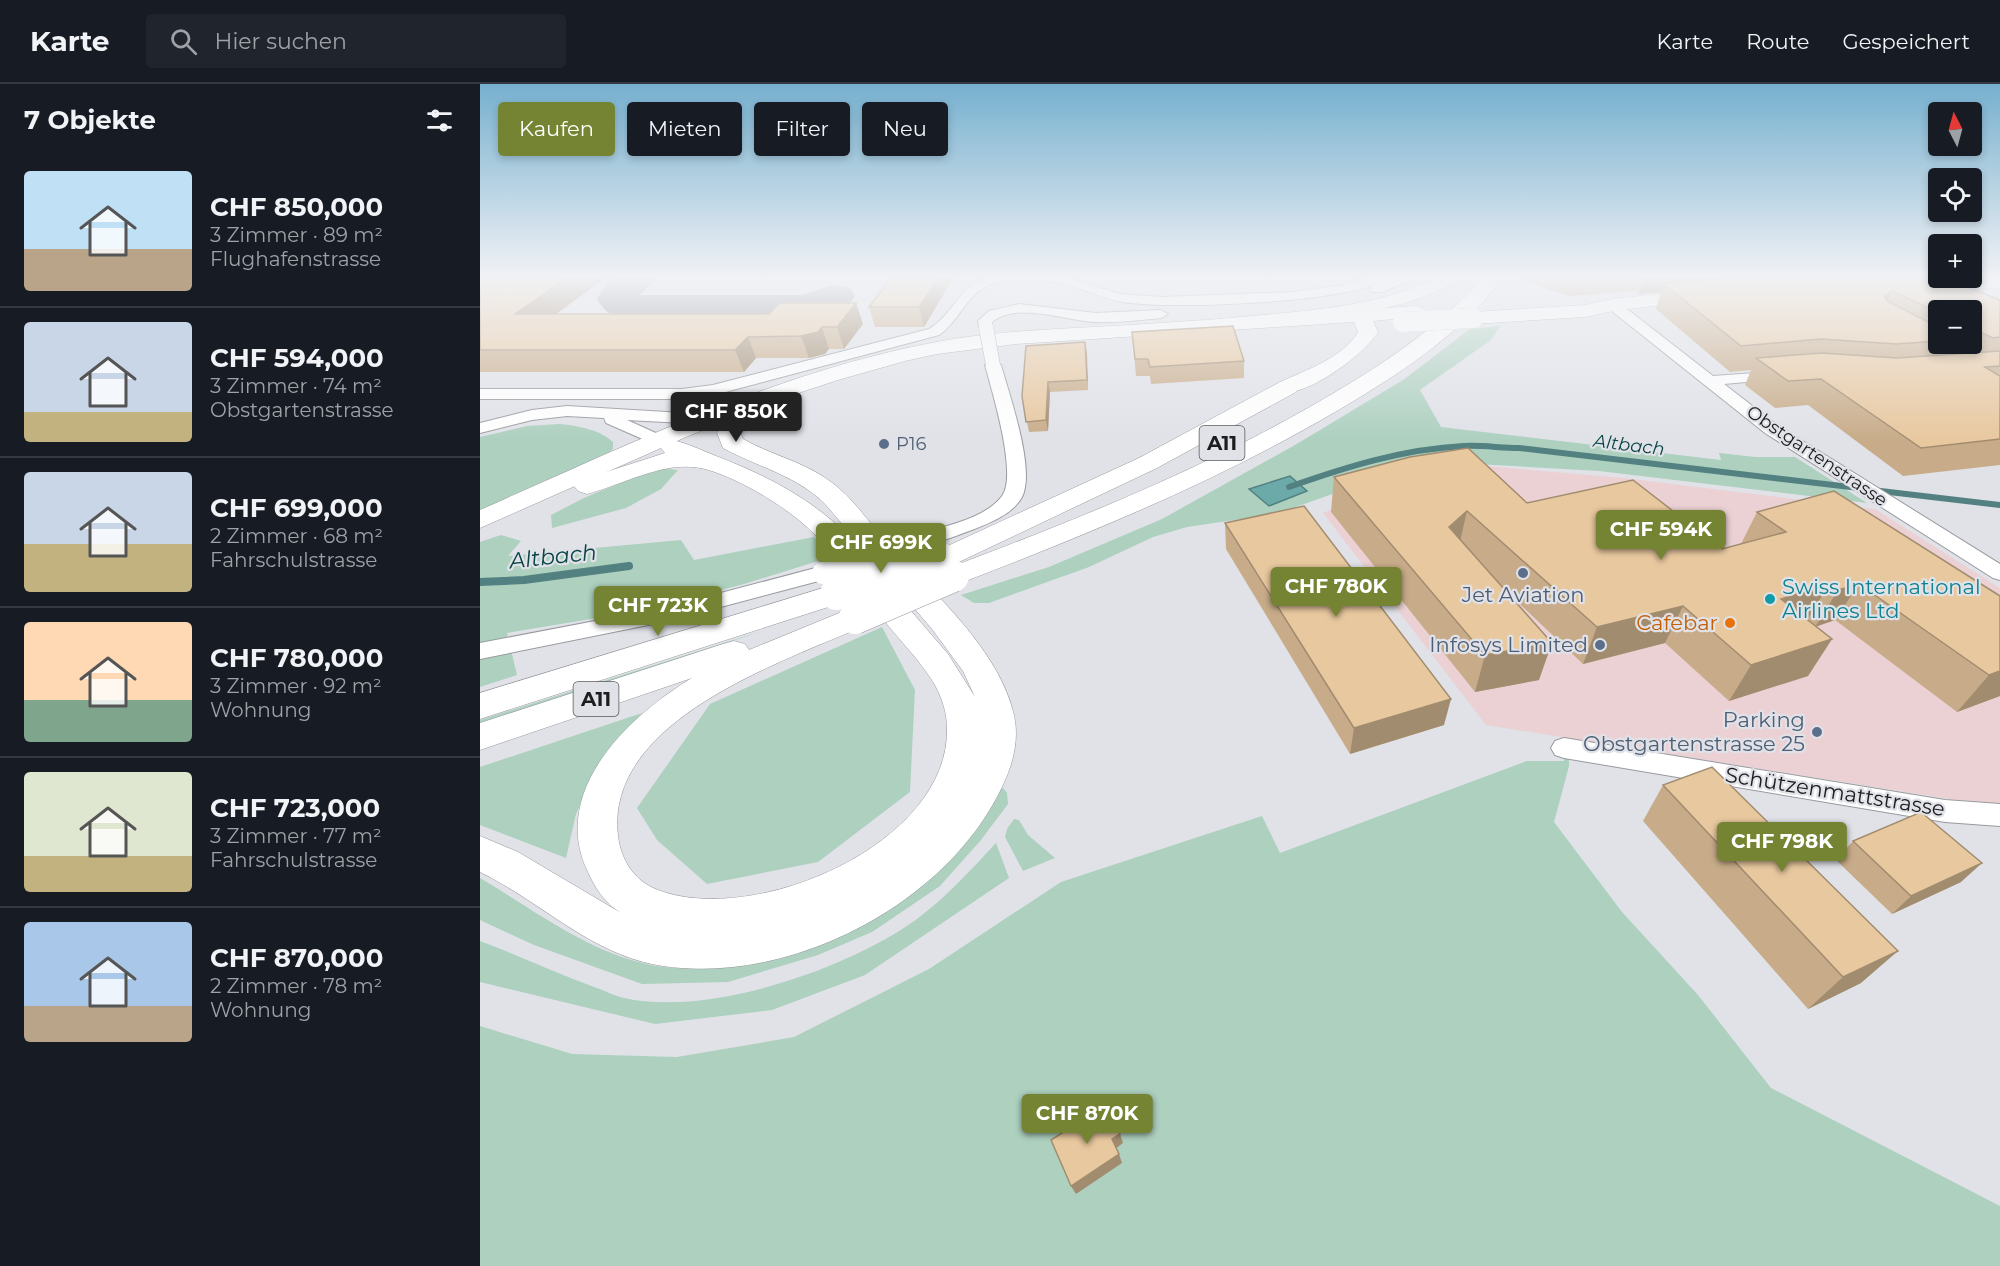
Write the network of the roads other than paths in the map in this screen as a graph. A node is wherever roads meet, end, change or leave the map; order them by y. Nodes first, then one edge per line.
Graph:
1 (936, 330) edge
2 (987, 330) edge
3 (1126, 330) edge
4 (1226, 330) edge
5 (1367, 330) edge
6 (1412, 330) edge
7 (1438, 330) edge
8 (1645, 330) edge
9 (1798, 373) edge
10 (1711, 381) junction
11 (480, 394) edge
12 (768, 401) junction
13 (602, 413) junction
14 (641, 417) junction
15 (480, 428) edge
16 (675, 439) junction
17 (759, 457) junction
18 (714, 465) junction
19 (587, 486) junction
20 (480, 519) edge
21 (480, 528) edge
22 (943, 557) junction
23 (2000, 573) edge
24 (842, 599) junction
25 (480, 651) edge
26 (480, 706) edge
27 (480, 737) edge
28 (1564, 748) dead end
29 (2000, 815) edge
30 (480, 853) edge

1 - 11 street
2 - 22 street, bridge
3 - 12 main road
4 - 12 main road
5 - 22 main road
6 - 22 main road, A11
7 - 22 main road, A11
8 - 10 street, Obstgartenstrasse
9 - 10 street
10 - 23 street, Obstgartenstrasse
12 - 14 street
12 - 16 main road
12 - 17 main road
13 - 14 street
13 - 15 street
13 - 16 street
14 - 16 street
16 - 17 main road
16 - 18 main road
16 - 19 main road
16 - 20 main road
17 - 30 main road
18 - 19 main road
18 - 24 main road
19 - 21 main road
22 - 24 main road, bridge
22 - 24 street, bridge
24 - 25 street
24 - 26 main road, A11
24 - 27 main road, A11
28 - 29 street, Schützenmattstrasse

